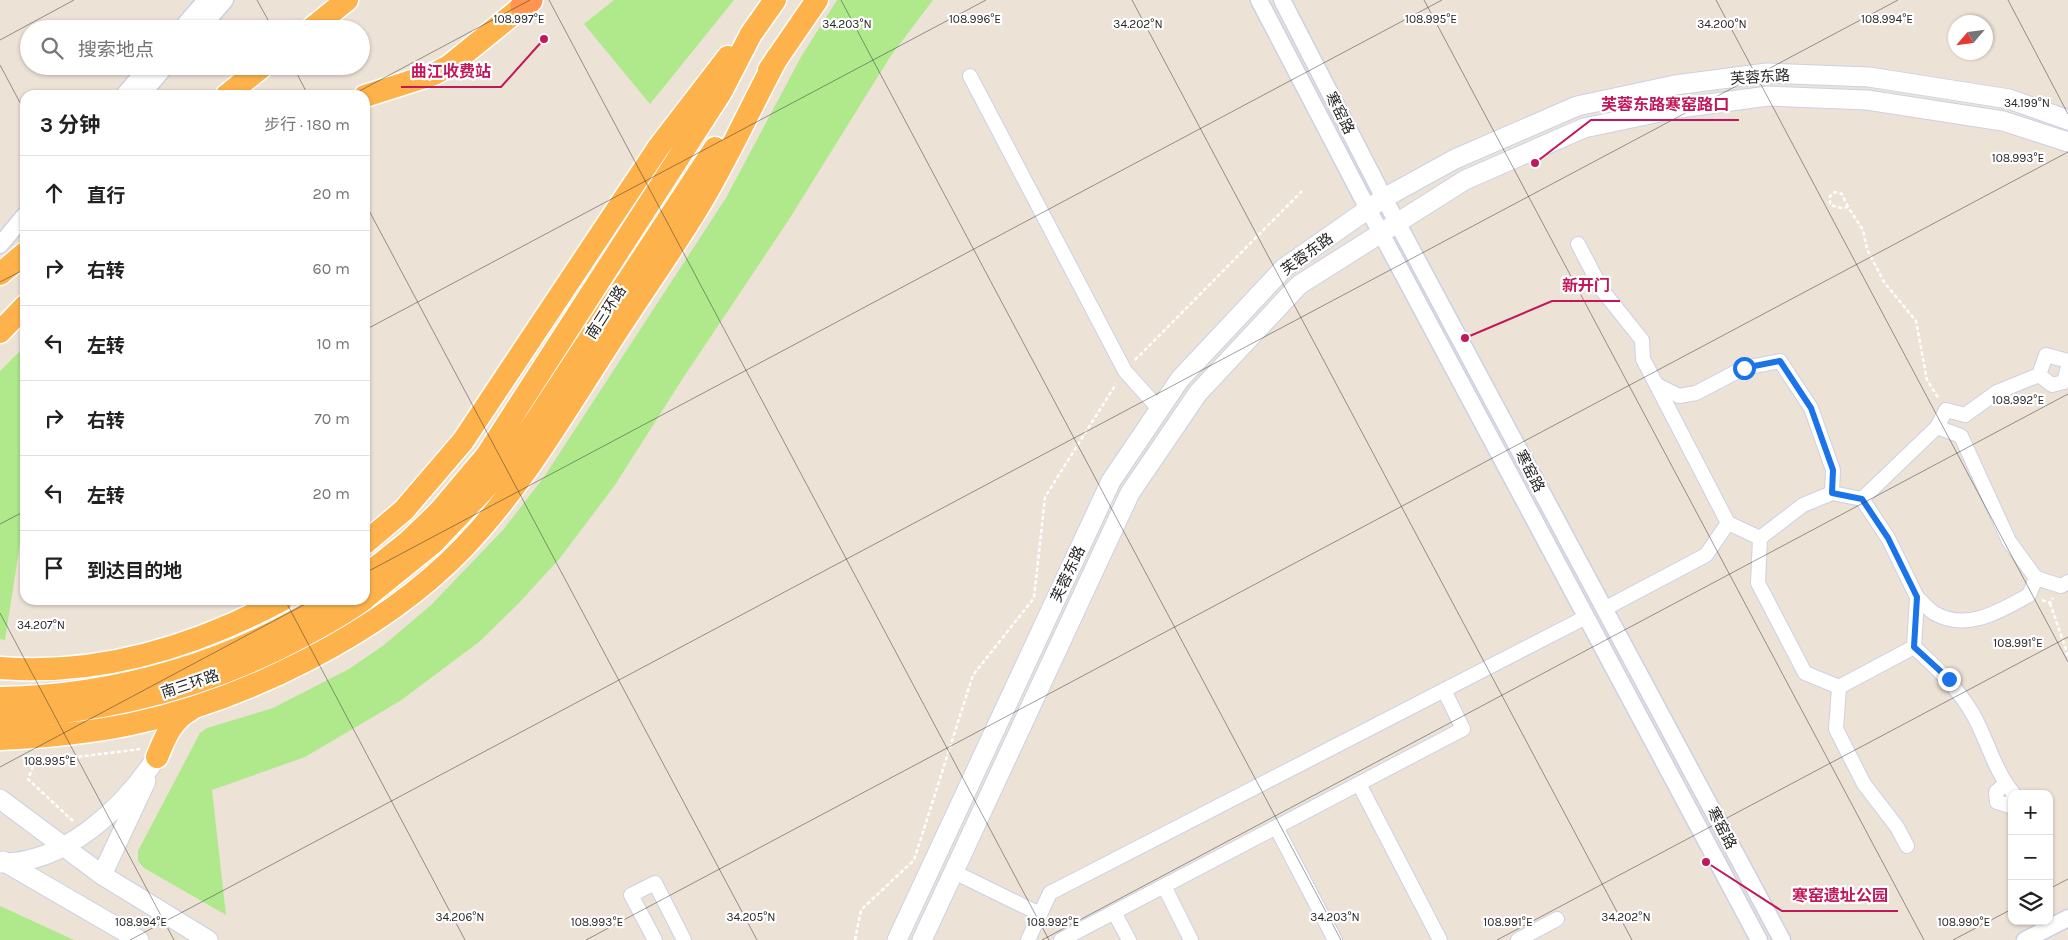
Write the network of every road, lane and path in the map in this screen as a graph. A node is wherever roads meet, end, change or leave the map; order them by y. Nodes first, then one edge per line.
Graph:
1 (347, 0) edge
2 (775, 0) edge
3 (817, 0) edge
4 (1259, 0) edge
5 (1282, 0) edge
6 (214, 3) edge
7 (527, 3) edge
8 (192, 20) edge
9 (205, 20) edge
10 (322, 20) edge
11 (751, 34) junction
12 (777, 58) junction
13 (141, 75) edge
14 (158, 75) edge
15 (253, 75) edge
16 (970, 76) dead end
17 (128, 90) edge
18 (145, 90) edge
19 (233, 90) edge
20 (370, 94) edge
21 (2068, 120) edge
22 (2068, 142) edge
23 (1302, 191) dead end
24 (1384, 198) junction
25 (1848, 207) junction
26 (1368, 211) junction
27 (20, 221) edge
28 (1398, 222) junction
29 (1381, 234) junction
30 (1578, 244) dead end
31 (0, 245) edge
32 (20, 257) edge
33 (0, 274) edge
34 (20, 311) edge
35 (0, 332) edge
36 (2068, 361) edge
37 (2068, 367) edge
38 (1125, 371) junction
39 (2039, 376) junction
40 (1657, 385) junction
41 (1160, 410) junction
42 (1946, 410) junction
43 (1965, 415) junction
44 (1937, 427) junction
45 (1961, 436) junction
46 (1832, 493) junction
47 (1862, 499) junction
48 (1728, 523) junction
49 (1760, 538) junction
50 (370, 539) edge
51 (370, 572) edge
52 (2036, 578) junction
53 (2068, 582) edge
54 (370, 594) edge
55 (1917, 597) junction
56 (2050, 603) dead end
57 (271, 605) edge
58 (321, 605) edge
59 (354, 605) edge
60 (1604, 609) junction
61 (1586, 617) junction
62 (1914, 647) junction
63 (2068, 656) edge
64 (0, 668) edge
65 (1839, 687) junction
66 (1444, 690) junction
67 (0, 698) edge
68 (208, 701) junction
69 (0, 718) edge
70 (0, 739) edge
71 (149, 753) junction
72 (1359, 784) junction
73 (2009, 789) edge
74 (0, 800) edge
75 (2008, 805) edge
76 (76, 824) dead end
77 (1276, 828) junction
78 (63, 846) junction
79 (1907, 846) dead end
80 (2, 862) edge
81 (954, 872) junction
82 (102, 875) junction
83 (1164, 886) junction
84 (1114, 912) junction
85 (1040, 914) junction
86 (2068, 918) edge
87 (1557, 919) dead end
88 (139, 940) edge
89 (208, 940) edge
90 (655, 940) edge
91 (684, 940) edge
92 (855, 940) edge
93 (897, 940) edge
94 (922, 940) edge
95 (1028, 940) edge
96 (1061, 940) edge
97 (1129, 940) edge
98 (1191, 940) edge
99 (1335, 940) edge
100 (1440, 940) edge
101 (1518, 940) edge
102 (1759, 940) edge
103 (1782, 940) edge
104 (2025, 940) edge

1 - 10 highway
2 - 11 highway, 南三环路
3 - 12 highway, 南三环路
4 - 26 street, 寒窑路
5 - 24 street, 寒窑路
6 - 8 street
6 - 9 street
7 - 20 highway
11 - 50 highway
11 - 51 highway, 南三环路
12 - 54 highway, 南三环路
12 - 68 highway
13 - 17 street
14 - 18 street
15 - 19 highway
16 - 38 street
21 - 24 main road, 芙蓉东路
22 - 28 main road, 芙蓉东路
23 - 38 path
24 - 26 main road, 芙蓉东路
24 - 28 street, 寒窑路
25 - 25 path
25 - 42 path
26 - 29 street, 寒窑路
26 - 41 main road, 芙蓉东路
27 - 31 street
28 - 29 main road, 芙蓉东路
28 - 60 street, 寒窑路
29 - 61 street, 寒窑路
29 - 81 main road, 芙蓉东路
30 - 40 street
32 - 33 highway
34 - 35 highway
36 - 39 street
37 - 39 street
38 - 41 street
38 - 92 path
39 - 43 street
40 - 46 street
40 - 48 street
41 - 93 main road, 芙蓉东路
42 - 43 street
42 - 44 street
43 - 45 street
44 - 45 street
44 - 47 street
45 - 52 street
46 - 47 street
46 - 49 street
47 - 55 street
48 - 49 street
48 - 60 street
49 - 65 street
52 - 53 street
52 - 55 street
55 - 62 street
56 - 63 path
57 - 64 highway
58 - 67 highway, 南三环路
59 - 69 highway, 南三环路
60 - 103 street, 寒窑路
61 - 66 street
61 - 102 street, 寒窑路
62 - 65 street
62 - 73 street
65 - 79 street
66 - 72 street
66 - 85 street
68 - 70 highway
68 - 71 highway
71 - 76 path
71 - 78 main road
71 - 82 main road
72 - 77 street
72 - 100 street
73 - 75 street
74 - 78 main road
77 - 83 street
77 - 99 street
78 - 80 main road
78 - 82 main road
80 - 88 main road
81 - 85 street
81 - 94 main road, 芙蓉东路
82 - 89 main road
83 - 84 street
83 - 98 street
84 - 96 street
84 - 97 street
85 - 95 street
86 - 104 street
87 - 101 street
90 - 91 street

